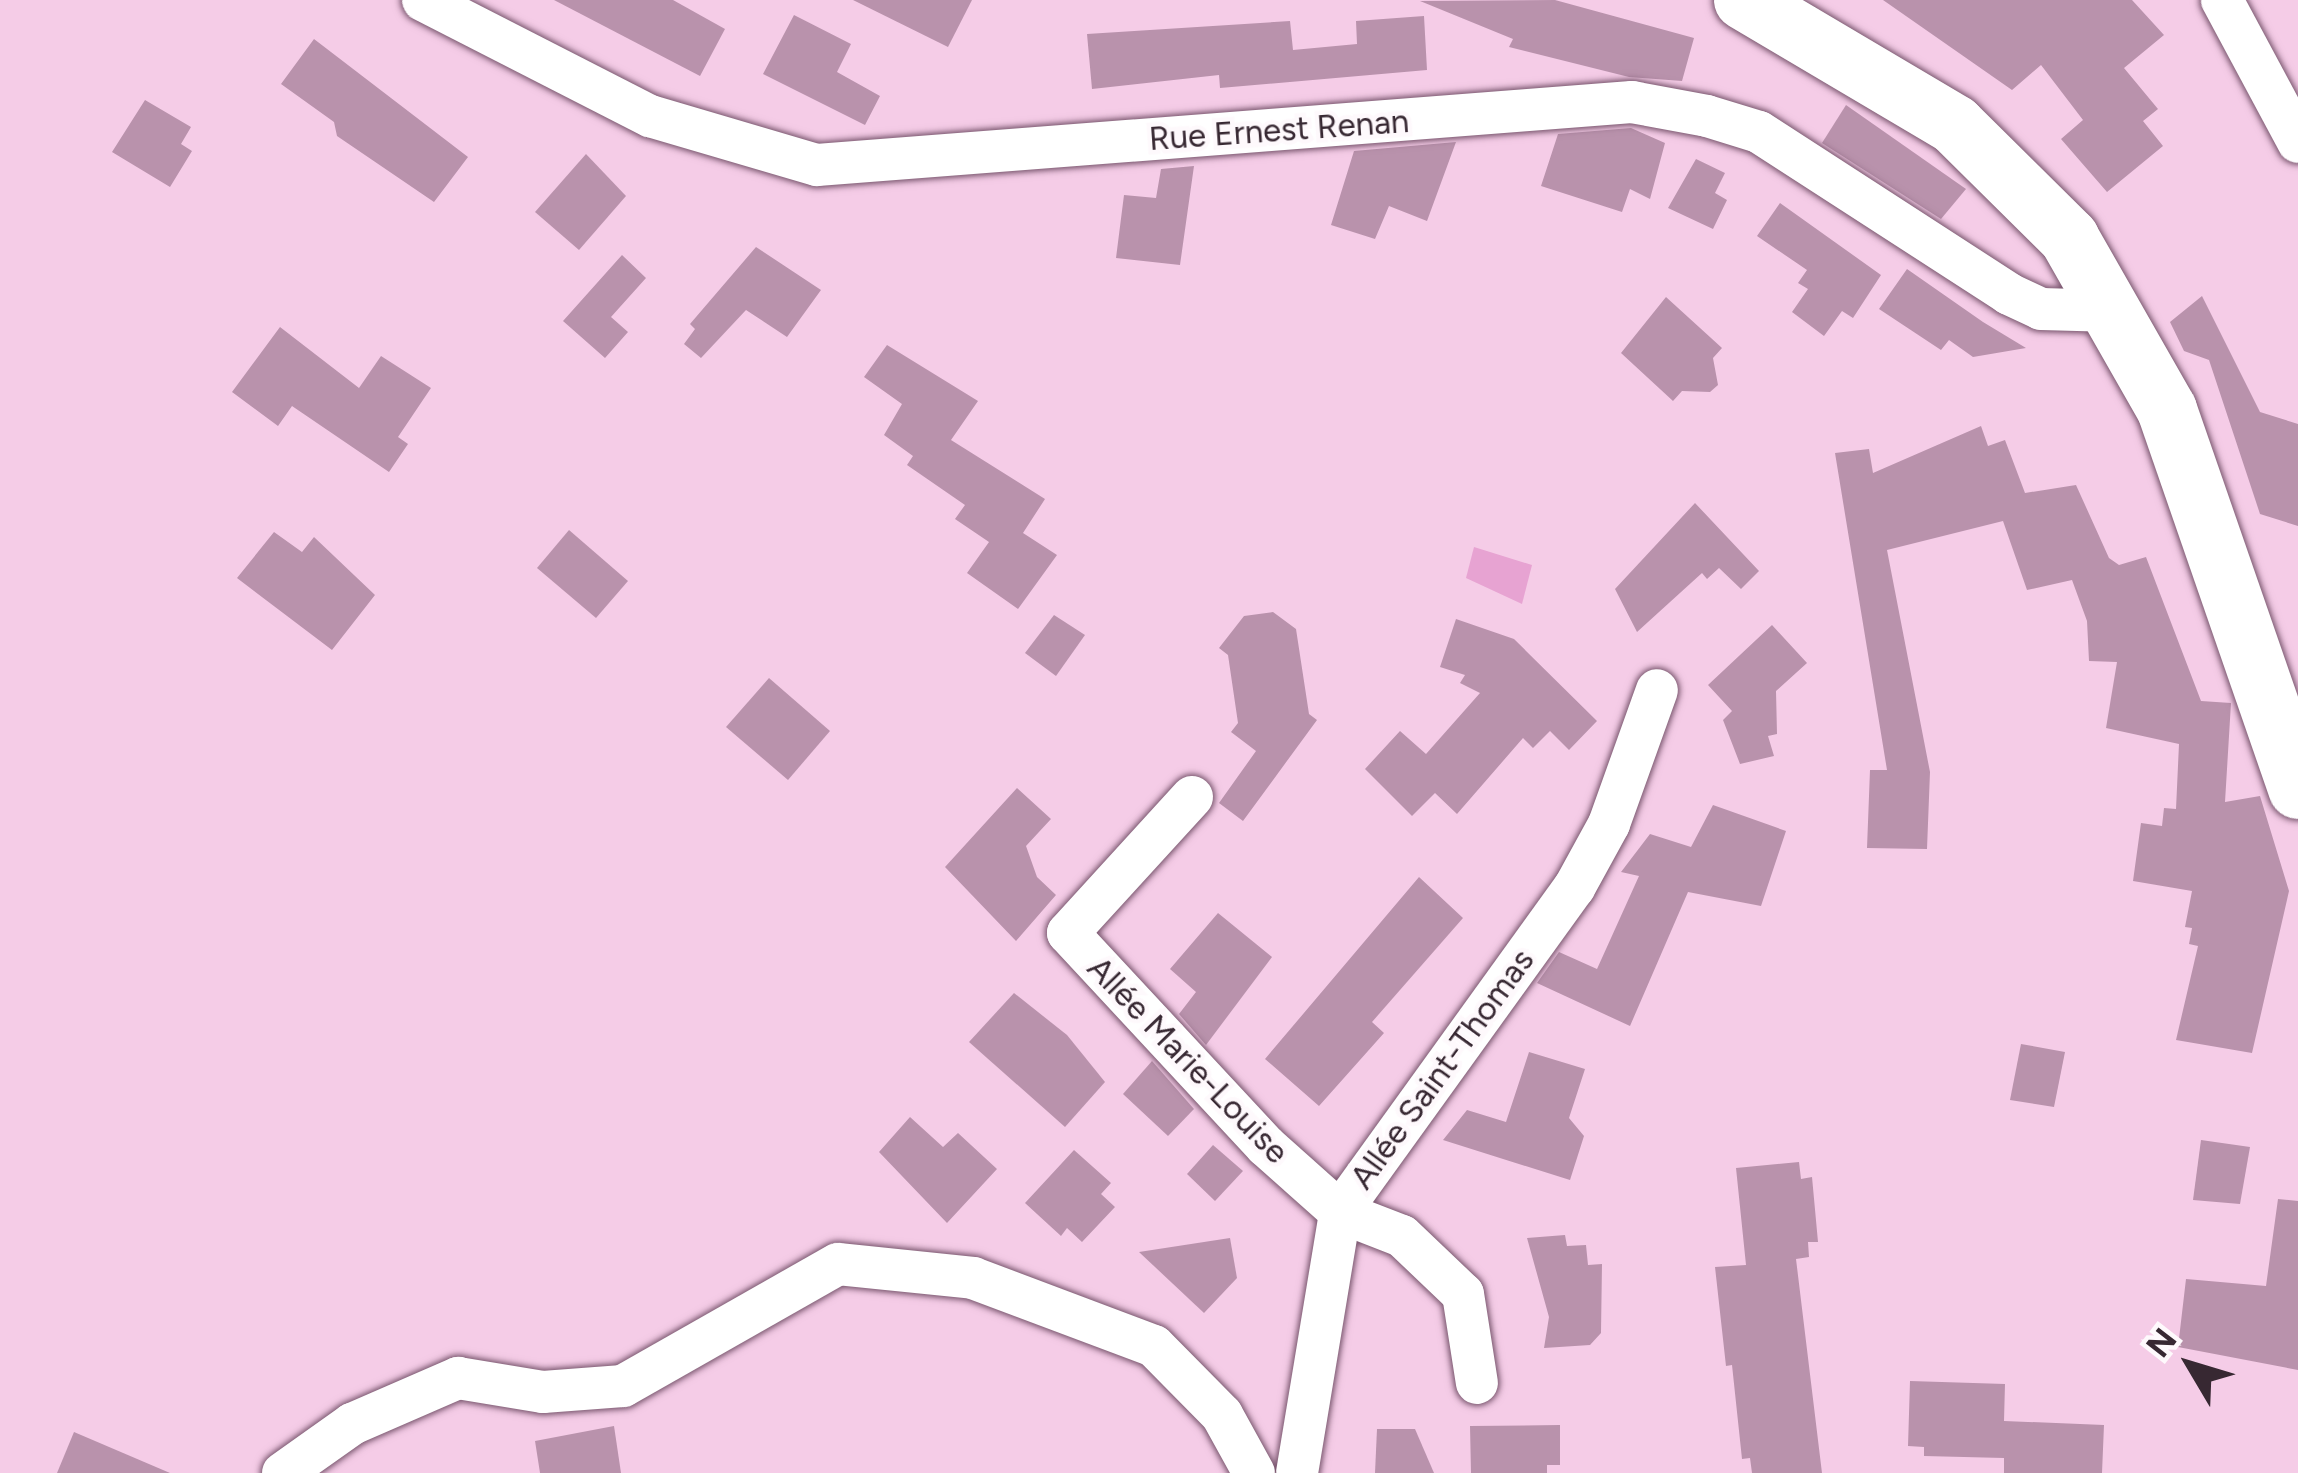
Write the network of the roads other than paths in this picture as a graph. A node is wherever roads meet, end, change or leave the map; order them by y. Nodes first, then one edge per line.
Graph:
1 (423, 0) edge
2 (1744, 0) edge
3 (2222, 0) edge
4 (2298, 142) edge
5 (2114, 311) junction
6 (1657, 690) dead end
7 (2298, 789) edge
8 (1192, 797) dead end
9 (1340, 1212) junction
10 (1477, 1383) dead end
11 (283, 1473) edge
12 (1253, 1473) edge
13 (1298, 1473) edge

1 - 5 street, Rue Ernest Renan
2 - 5 main road
3 - 4 street
5 - 7 main road
6 - 9 street, Allée Saint-Thomas
8 - 9 street, Allée Marie-Louise
9 - 10 street
9 - 13 street, Allée Saint-Thomas
11 - 12 street

